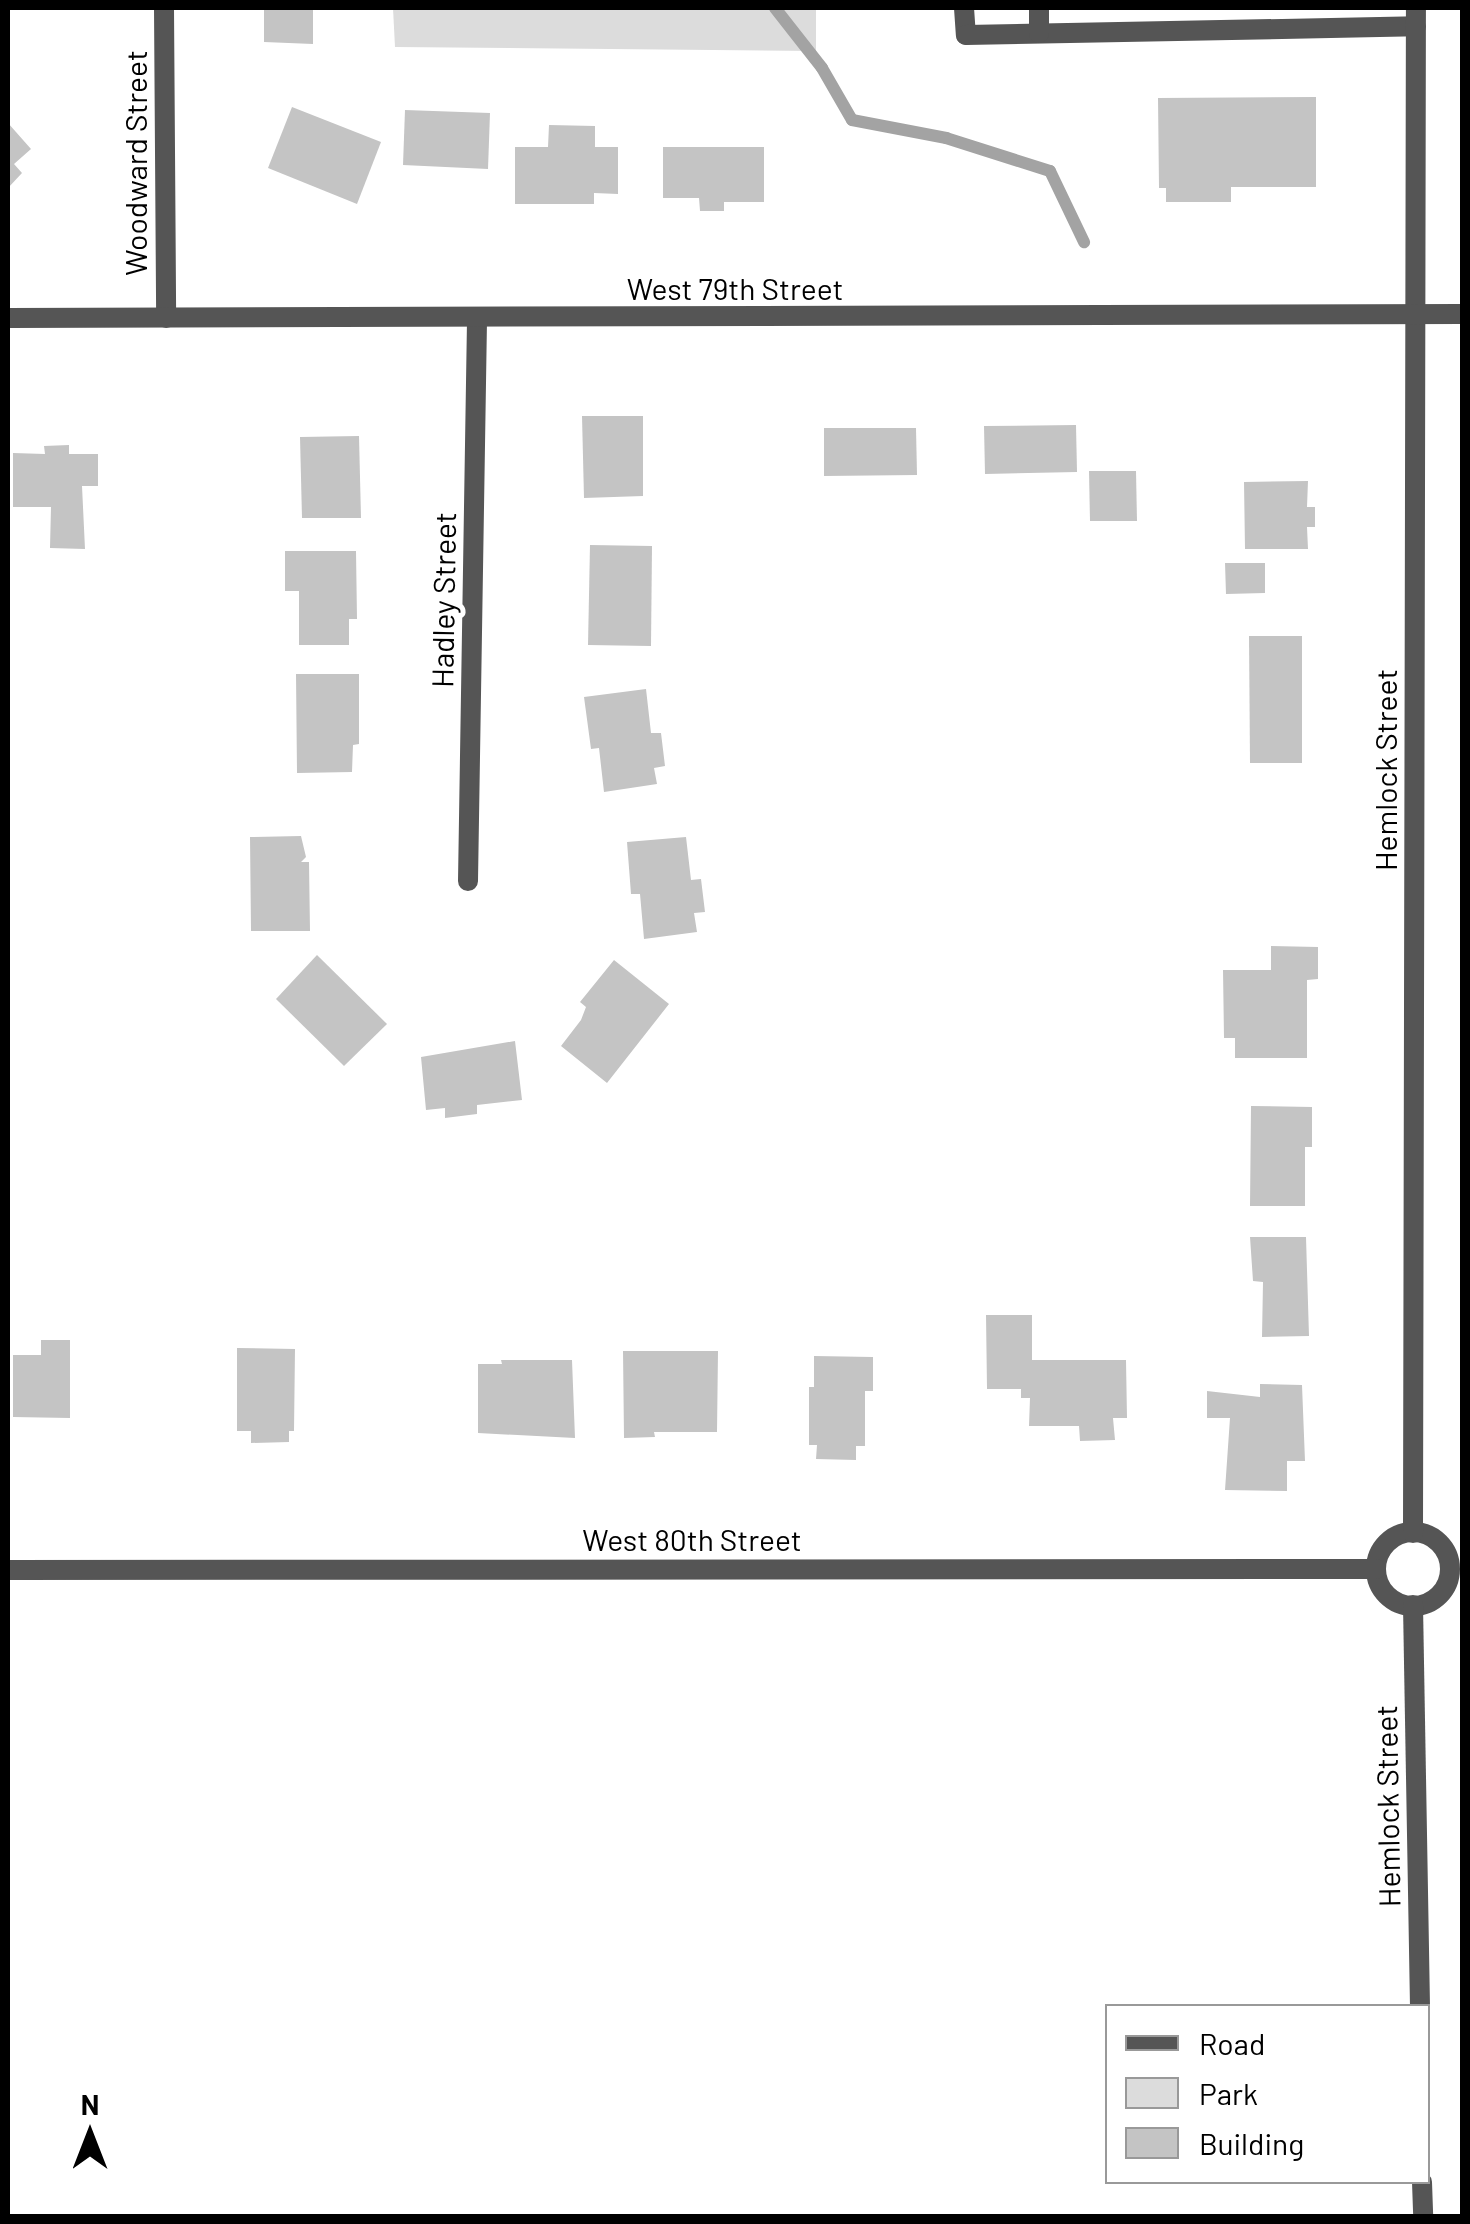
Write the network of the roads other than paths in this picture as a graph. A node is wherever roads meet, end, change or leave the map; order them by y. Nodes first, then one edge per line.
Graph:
1 (164, 8) edge
2 (964, 8) edge
3 (1039, 8) edge
4 (1416, 17) edge
5 (1039, 33) junction
6 (1416, 314) junction
7 (1462, 314) edge
8 (8, 318) edge
9 (166, 318) junction
10 (477, 320) junction
11 (468, 881) dead end
12 (1413, 1533) junction
13 (1456, 1568) edge
14 (1376, 1569) junction
15 (8, 1570) edge
16 (1414, 1605) junction
17 (1420, 2004) edge
18 (1422, 2184) edge
19 (1422, 2216) edge

1 - 9 street, Woodward Street
2 - 5 street
3 - 5 street
4 - 5 street
4 - 6 street, Hemlock Street
6 - 7 street, West 79th Street
6 - 10 street, West 79th Street
6 - 12 street, Hemlock Street
8 - 9 street, West 79th Street
9 - 10 street, West 79th Street
10 - 11 street, Hadley Street
12 - 13 street
12 - 14 street
13 - 16 street
14 - 15 street, West 80th Street
14 - 16 street
16 - 17 street, Hemlock Street
18 - 19 street

